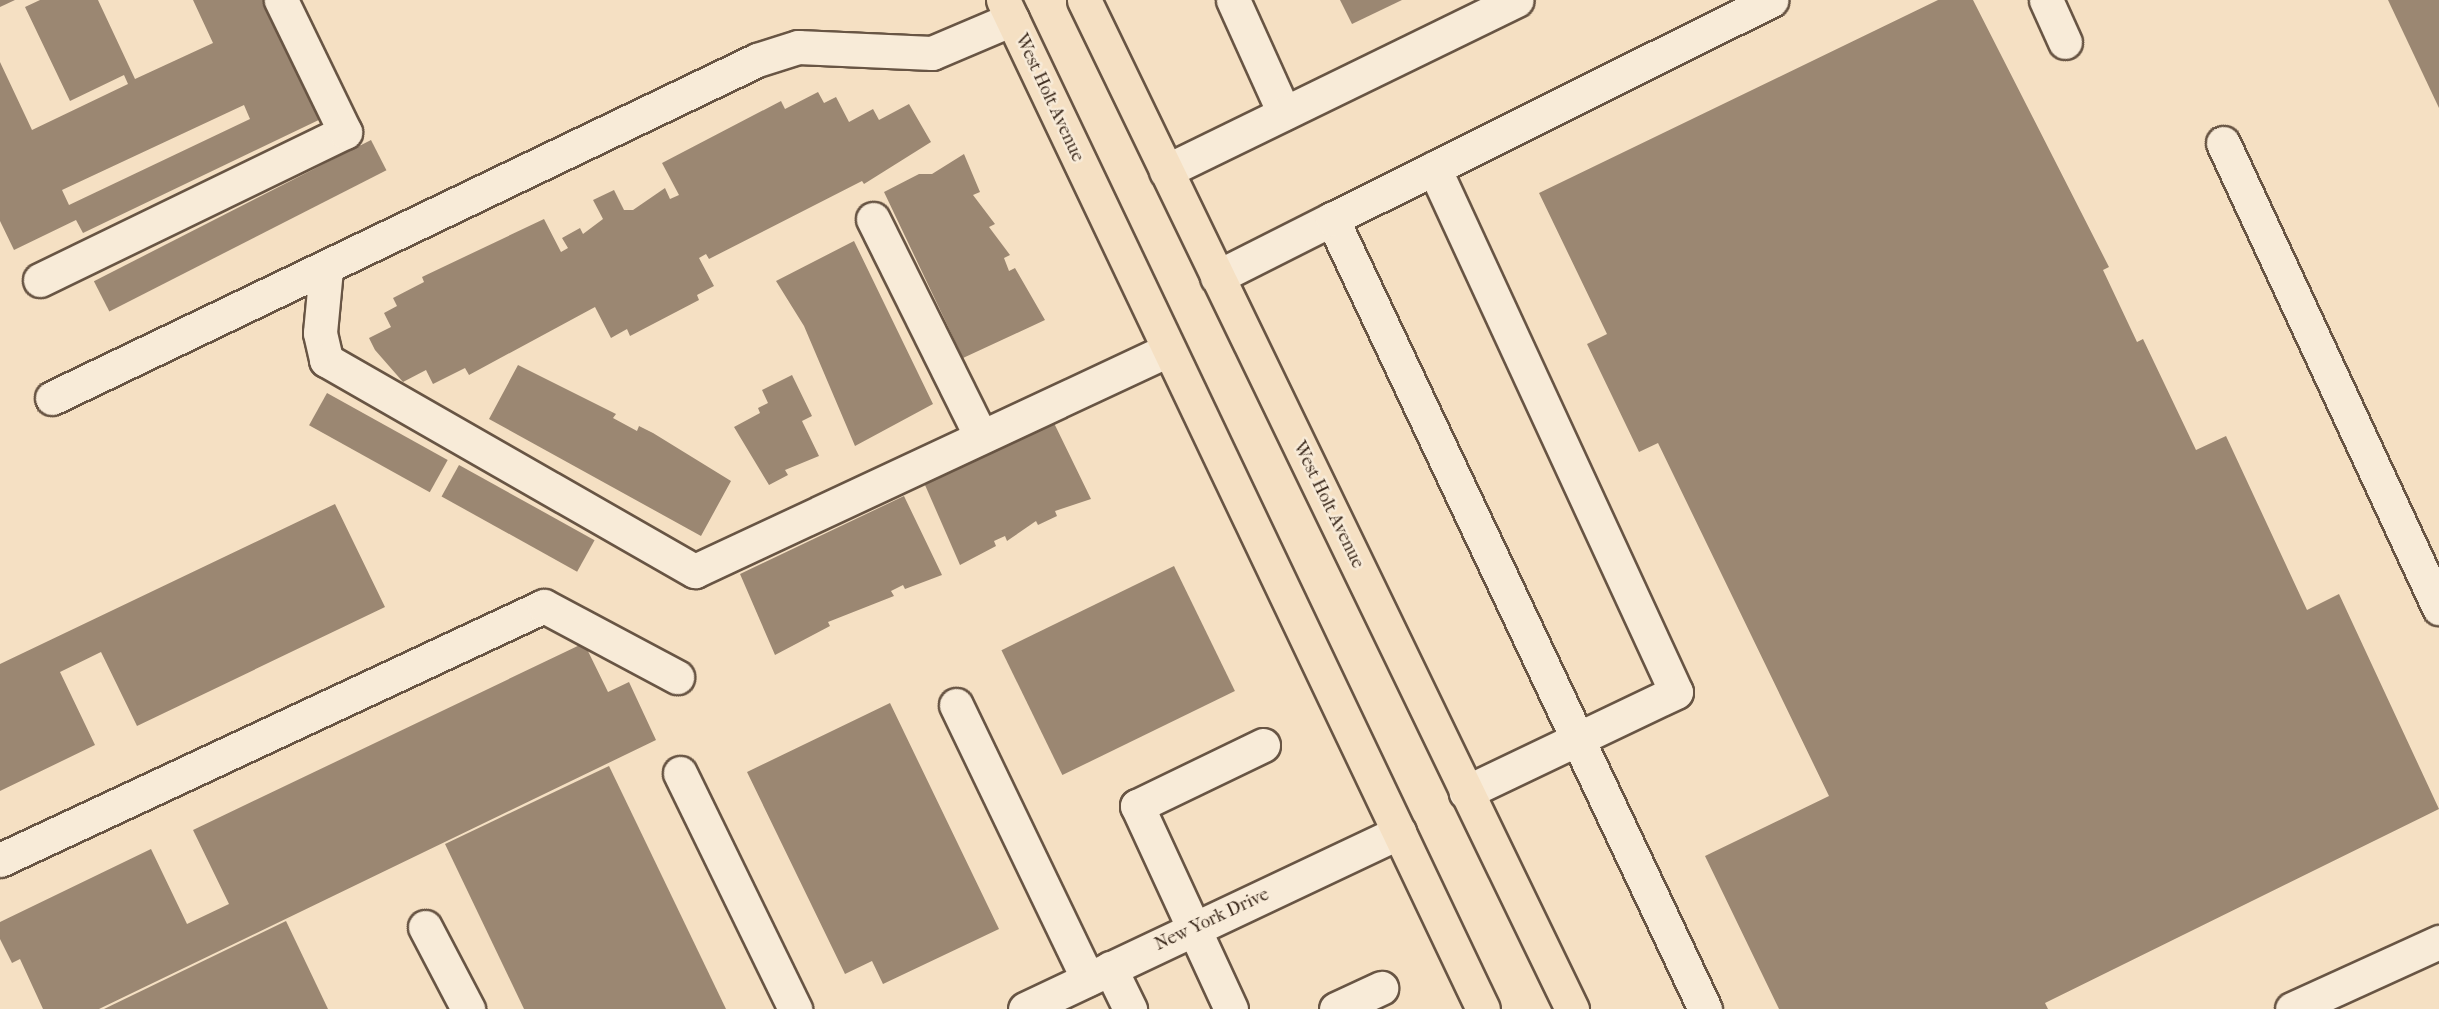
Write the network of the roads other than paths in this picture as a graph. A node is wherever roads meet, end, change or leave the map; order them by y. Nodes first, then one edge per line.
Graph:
1 (281, 0) edge
2 (1084, 0) edge
3 (1233, 0) edge
4 (1516, 0) edge
5 (1772, 0) edge
6 (2046, 0) edge
7 (1007, 9) edge
8 (2065, 42) dead end
9 (1284, 113) junction
10 (2223, 144) dead end
11 (1434, 168) junction
12 (1166, 171) junction
13 (873, 219) dead end
14 (1332, 219) junction
15 (326, 269) junction
16 (1217, 277) junction
17 (40, 280) dead end
18 (1168, 350) junction
19 (52, 398) dead end
20 (981, 437) junction
21 (2439, 608) edge
22 (677, 677) dead end
23 (956, 705) dead end
24 (1577, 740) junction
25 (1263, 745) dead end
26 (680, 773) dead end
27 (1466, 792) junction
28 (1399, 832) junction
29 (0, 860) edge
30 (425, 927) dead end
31 (1193, 929) junction
32 (2439, 942) edge
33 (1099, 974) junction
34 (1381, 988) dead end
35 (468, 1009) edge
36 (795, 1009) edge
37 (1025, 1009) edge
38 (1130, 1009) edge
39 (1231, 1009) edge
40 (1336, 1009) edge
41 (1483, 1009) edge
42 (1572, 1009) edge
43 (1705, 1009) edge
44 (2292, 1009) edge

1 - 17 street
2 - 12 main road, West Holt Avenue
3 - 9 street
4 - 9 street
5 - 11 street
6 - 8 street
7 - 15 street
7 - 18 main road, West Holt Avenue
9 - 12 street
10 - 21 street
11 - 14 street
11 - 24 street
12 - 16 main road, West Holt Avenue
13 - 20 street
14 - 16 street
14 - 24 street
15 - 19 street
15 - 20 street
16 - 27 main road, West Holt Avenue
18 - 20 street
18 - 28 main road, West Holt Avenue
22 - 29 street
23 - 33 street
24 - 27 street
24 - 43 street
25 - 31 street
26 - 36 street
27 - 42 main road, West Holt Avenue
28 - 31 street, New York Drive
28 - 41 main road, West Holt Avenue
30 - 35 street
31 - 33 street, New York Drive
31 - 39 street
32 - 44 street
33 - 37 street, New York Drive
33 - 38 street
34 - 40 street

